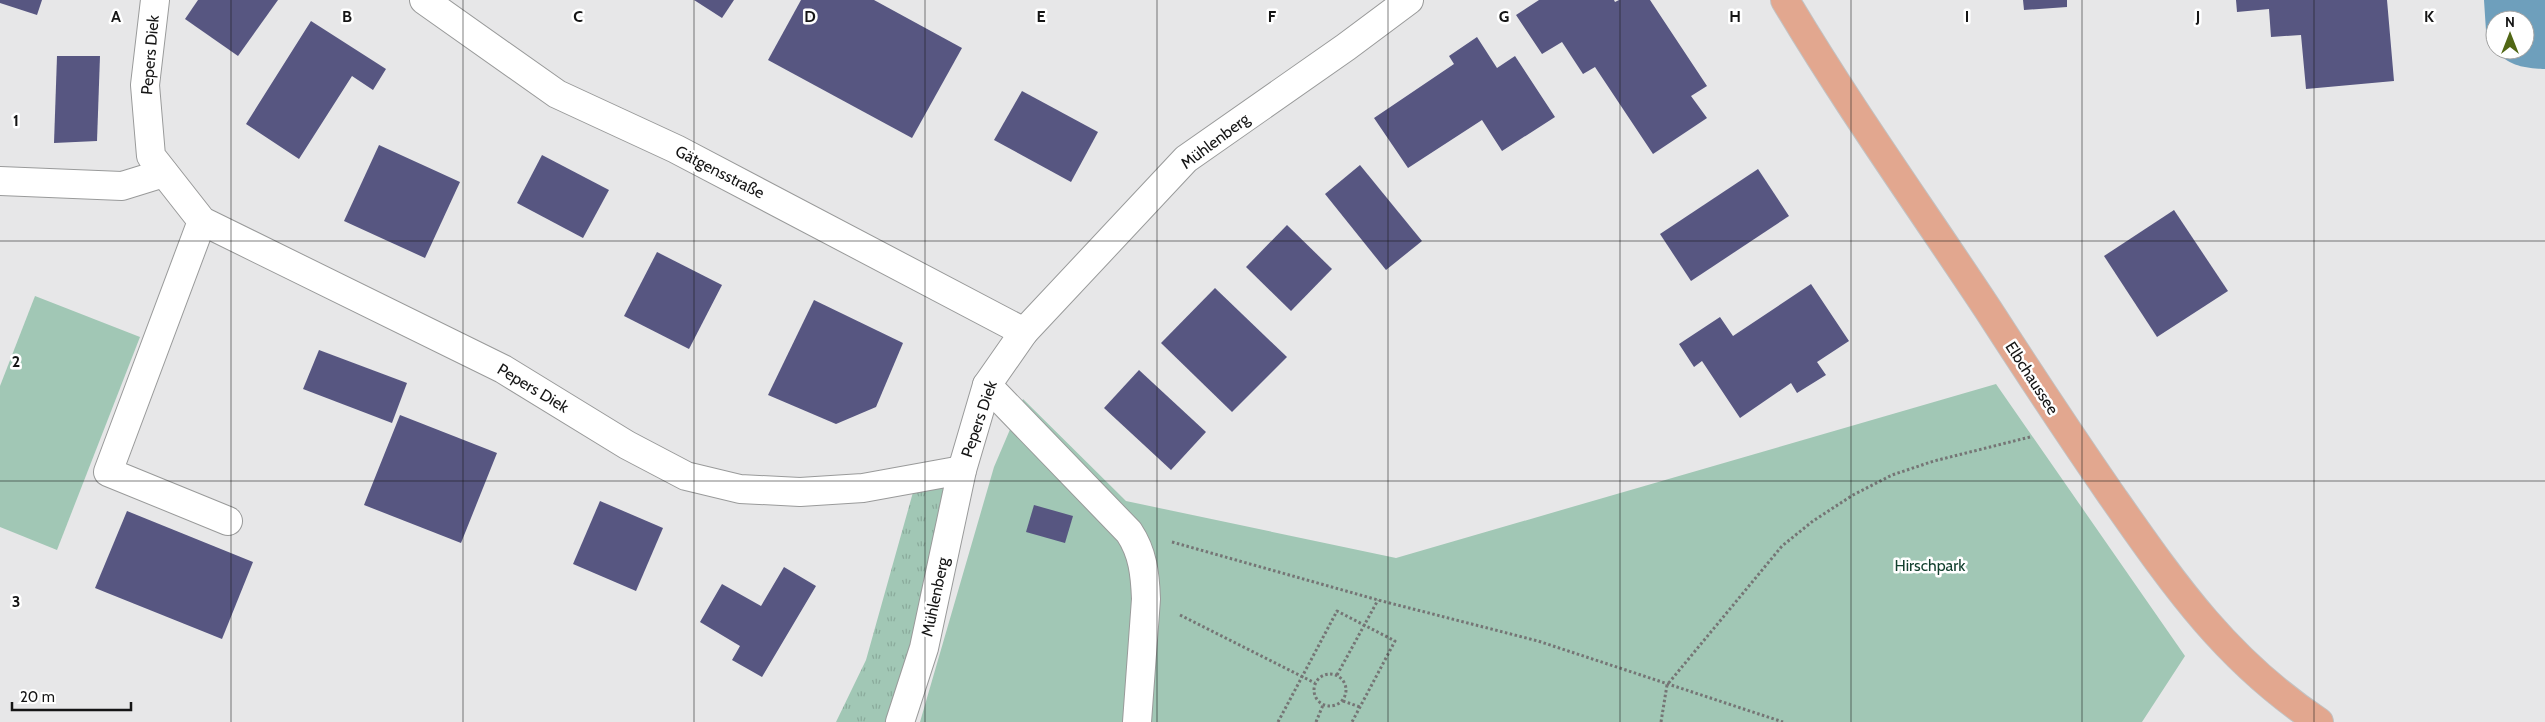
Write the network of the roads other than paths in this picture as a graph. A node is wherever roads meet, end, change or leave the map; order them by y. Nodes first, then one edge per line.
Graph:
1 (155, 0) edge
2 (424, 0) edge
3 (1409, 0) edge
4 (1785, 0) edge
5 (164, 173) junction
6 (0, 181) edge
7 (202, 220) junction
8 (1024, 332) junction
9 (987, 385) junction
10 (962, 470) junction
11 (228, 520) dead end
12 (900, 722) edge
13 (1137, 722) edge
14 (2319, 722) edge

1 - 5 street, Pepers Diek
2 - 8 street, Gätgensstraße
3 - 8 street, Mühlenberg
4 - 14 main road, Elbchaussee
5 - 6 street
5 - 7 street, Pepers Diek
7 - 10 street, Pepers Diek
7 - 11 street
8 - 9 street, Pepers Diek
9 - 10 street, Pepers Diek
9 - 13 street
10 - 12 street, Mühlenberg

